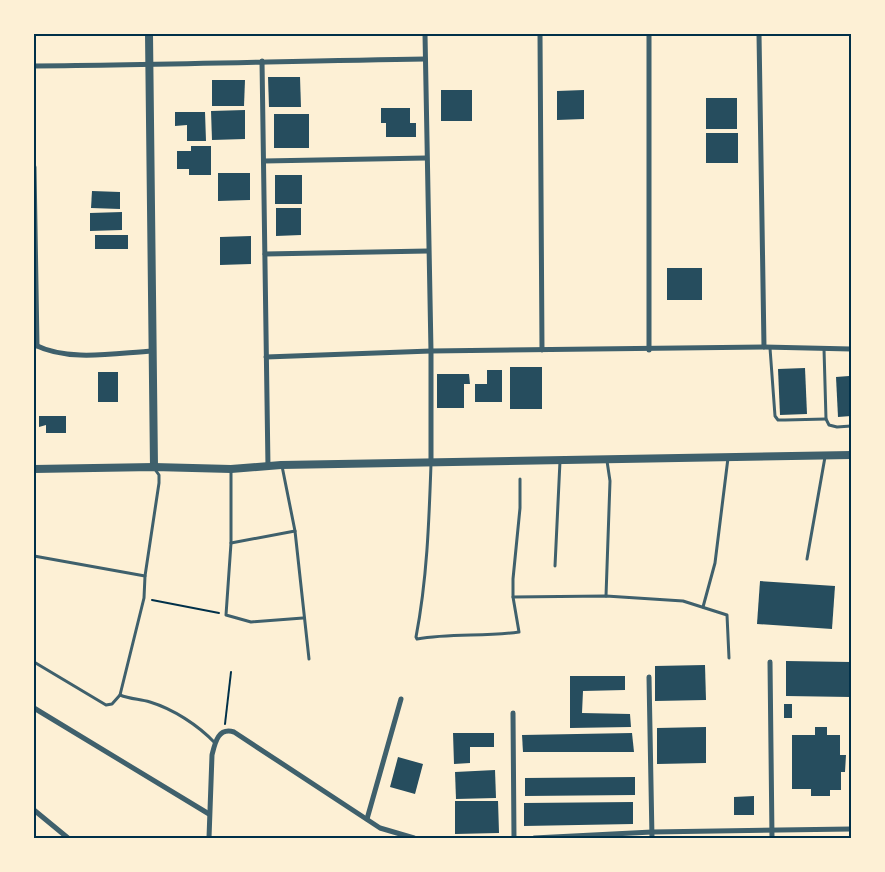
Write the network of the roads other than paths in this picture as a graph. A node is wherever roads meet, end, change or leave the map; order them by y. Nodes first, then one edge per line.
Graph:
1 (149, 34) edge
2 (425, 34) edge
3 (540, 34) edge
4 (649, 34) edge
5 (759, 34) edge
6 (425, 59) junction
7 (262, 61) junction
8 (149, 65) junction
9 (34, 66) edge
10 (426, 158) junction
11 (264, 161) junction
12 (34, 167) edge
13 (428, 251) junction
14 (265, 254) junction
15 (35, 345) edge
16 (767, 347) junction
17 (824, 348) junction
18 (851, 349) edge
19 (542, 350) junction
20 (649, 350) junction
21 (153, 351) junction
22 (431, 352) junction
23 (266, 357) junction
24 (826, 419) junction
25 (851, 426) edge
26 (851, 455) edge
27 (825, 456) junction
28 (728, 457) junction
29 (607, 460) junction
30 (560, 461) junction
31 (431, 463) junction
32 (282, 466) junction
33 (154, 467) junction
34 (268, 467) junction
35 (34, 469) edge
36 (231, 469) junction
37 (520, 479) dead end
38 (295, 531) junction
39 (231, 543) junction
40 (34, 556) edge
41 (807, 560) dead end
42 (555, 566) dead end
43 (145, 576) junction
44 (606, 596) junction
45 (513, 597) junction
46 (703, 607) junction
47 (303, 618) junction
48 (729, 658) dead end
49 (309, 659) dead end
50 (34, 662) edge
51 (770, 662) dead end
52 (649, 677) dead end
53 (120, 695) junction
54 (401, 699) dead end
55 (34, 708) edge
56 (513, 713) dead end
57 (215, 743) junction
58 (34, 810) edge
59 (209, 814) junction
60 (367, 819) junction
61 (851, 829) edge
62 (772, 831) junction
63 (652, 835) edge
64 (68, 838) edge
65 (209, 838) edge
66 (414, 838) edge
67 (514, 838) edge
68 (534, 838) edge
69 (772, 838) edge

1 - 8 street
2 - 6 street
3 - 19 street
4 - 20 street
5 - 16 street
6 - 7 street
6 - 10 street
7 - 8 street
7 - 11 street
8 - 9 street
8 - 21 street
10 - 11 street
10 - 13 street
11 - 14 street
12 - 15 street
13 - 14 street
13 - 22 street
14 - 23 street
15 - 21 street
16 - 17 street
16 - 20 street
16 - 24 lane
17 - 18 street
17 - 24 lane
19 - 20 street
19 - 22 street
21 - 33 street
22 - 23 street
22 - 31 street
23 - 34 street
24 - 25 lane
26 - 27 street
27 - 28 street
27 - 41 lane
28 - 29 street
28 - 46 lane
29 - 30 street
29 - 44 lane
30 - 31 street
30 - 42 lane
31 - 32 street
31 - 45 lane
32 - 34 street
32 - 38 lane
33 - 35 street
33 - 36 street
33 - 43 lane
34 - 36 street
36 - 39 lane
37 - 45 lane
38 - 39 lane
38 - 47 lane
39 - 47 lane
40 - 43 lane
43 - 53 lane
44 - 45 lane
44 - 46 lane
46 - 48 lane
47 - 49 lane
50 - 53 lane
51 - 62 street
52 - 63 street
53 - 57 lane
54 - 60 street
55 - 59 street
56 - 67 street
57 - 59 street
57 - 60 street
58 - 64 street
59 - 65 street
60 - 66 street
61 - 62 street
62 - 63 street
62 - 69 street
63 - 68 street

